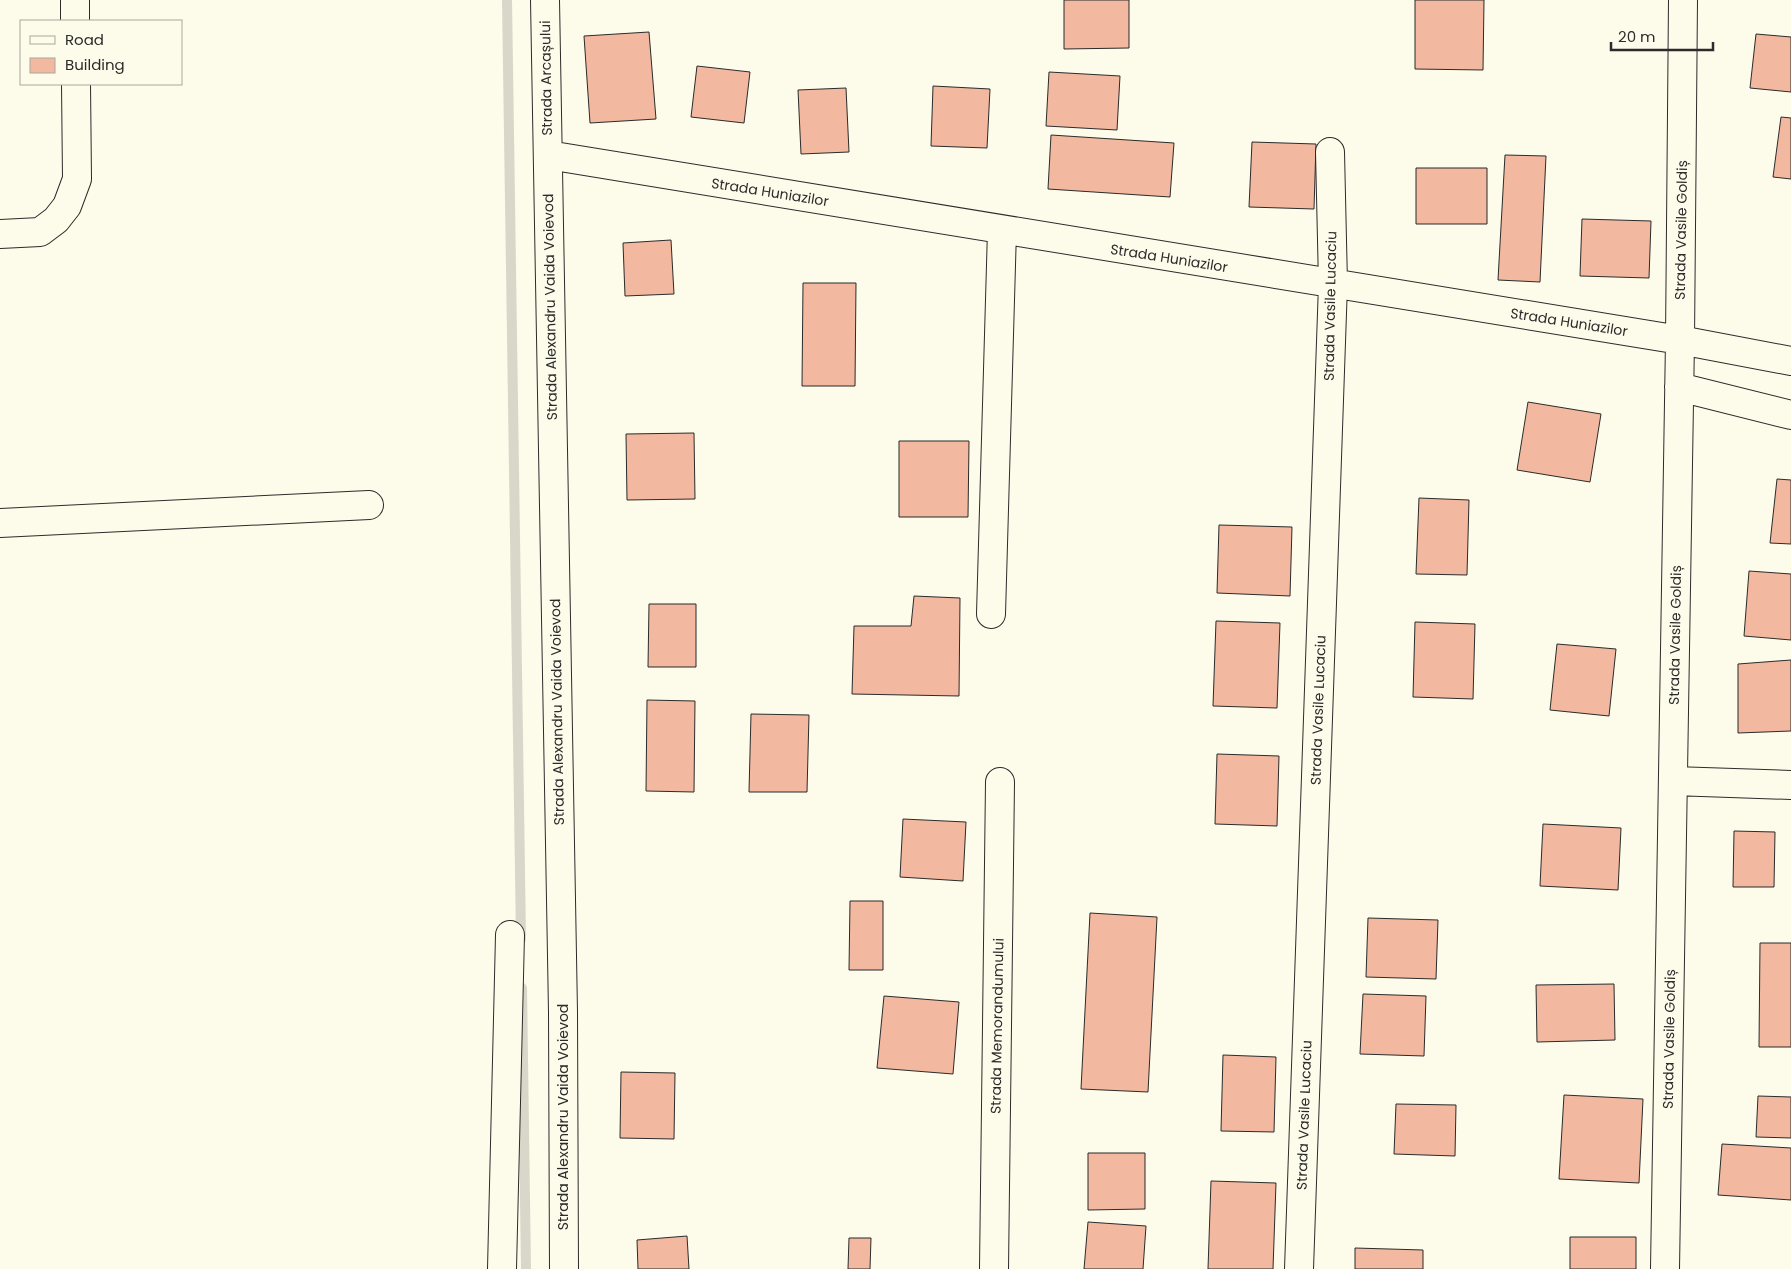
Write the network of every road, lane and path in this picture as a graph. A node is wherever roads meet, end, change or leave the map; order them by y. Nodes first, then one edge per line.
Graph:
1 (75, 0) edge
2 (545, 0) edge
3 (1683, 0) edge
4 (75, 20) edge
5 (76, 85) edge
6 (1330, 152) dead end
7 (548, 155) junction
8 (1002, 230) junction
9 (0, 234) edge
10 (1333, 284) junction
11 (1680, 340) junction
12 (1791, 361) edge
13 (1679, 387) junction
14 (1791, 415) edge
15 (370, 505) dead end
16 (0, 523) edge
17 (991, 614) dead end
18 (1673, 781) junction
19 (1000, 782) dead end
20 (1791, 785) edge
21 (510, 935) dead end
22 (502, 1269) edge
23 (564, 1269) edge
24 (994, 1269) edge
25 (1299, 1269) edge
26 (1665, 1269) edge

1 - 4 street
2 - 7 street, Strada Arcașului
3 - 11 street, Strada Vasile Goldiș
5 - 9 street
6 - 10 street, Strada Vasile Lucaciu
7 - 8 street, Strada Huniazilor
7 - 23 street, Strada Alexandru Vaida Voievod
8 - 10 street, Strada Huniazilor
8 - 17 street
10 - 11 street, Strada Huniazilor
10 - 25 street, Strada Vasile Lucaciu
11 - 12 street, Strada Huniazilor
11 - 13 street, Strada Vasile Goldiș
13 - 14 street
13 - 18 street, Strada Vasile Goldiș
15 - 16 street
18 - 20 street
18 - 26 street, Strada Vasile Goldiș
19 - 24 street, Strada Memorandumului
21 - 22 street

